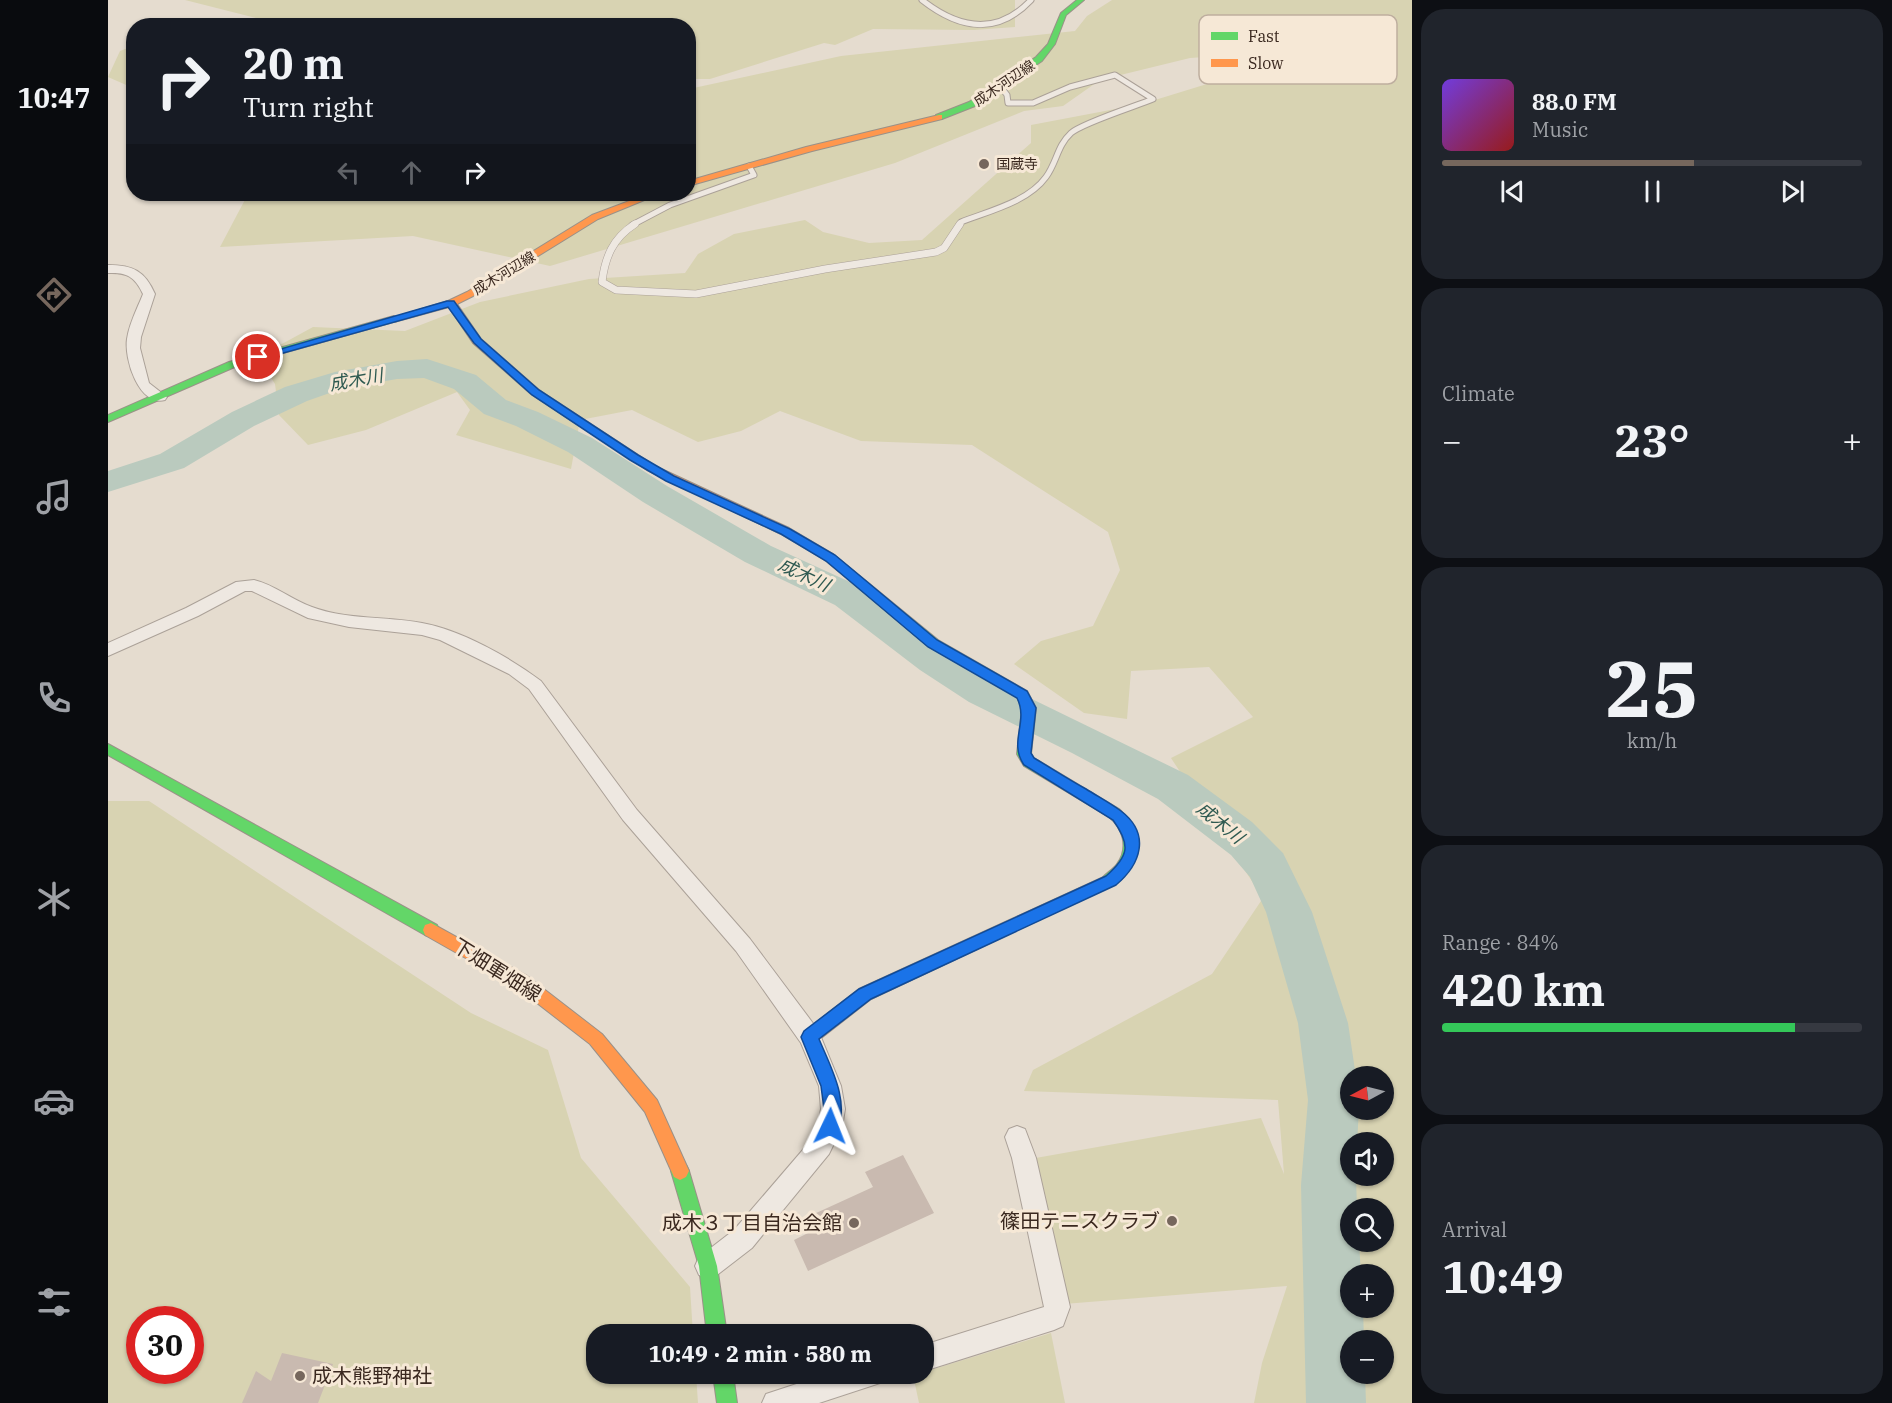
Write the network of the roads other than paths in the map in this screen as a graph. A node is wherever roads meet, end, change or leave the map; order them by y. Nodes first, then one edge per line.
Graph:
1 (922, 0) edge
2 (1031, 0) edge
3 (1081, 0) edge
4 (1001, 87) junction
5 (749, 166) junction
6 (696, 182) edge
7 (696, 196) edge
8 (637, 201) edge
9 (682, 201) edge
10 (108, 269) edge
11 (451, 303) junction
12 (160, 397) junction
13 (108, 419) edge
14 (108, 650) edge
15 (108, 750) edge
16 (810, 1037) junction
17 (1017, 1137) dead end
18 (708, 1266) junction
19 (716, 1324) edge
20 (934, 1355) edge
21 (724, 1384) edge
22 (838, 1384) edge
23 (727, 1403) edge
24 (775, 1403) edge

1 - 2 lane
3 - 4 main road, 成木河辺線
4 - 5 main road, 成木河辺線
4 - 9 lane
5 - 6 main road, 成木河辺線
5 - 7 lane
8 - 11 main road, 成木河辺線
10 - 12 street
11 - 12 main road, 成木河辺線
11 - 16 main road
12 - 13 main road, 成木河辺線
14 - 16 street
15 - 18 main road, 下畑軍畑線
16 - 18 street
17 - 20 street
18 - 19 main road, 下畑軍畑線
21 - 23 main road
22 - 24 street

